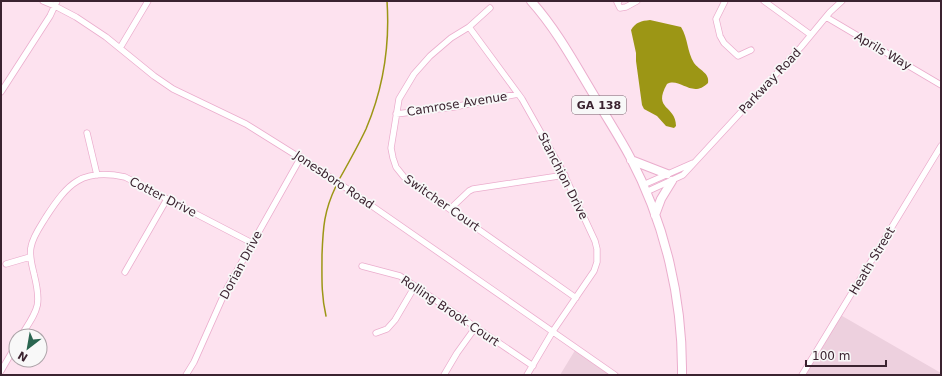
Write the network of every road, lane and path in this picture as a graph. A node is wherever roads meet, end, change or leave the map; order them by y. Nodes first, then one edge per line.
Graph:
1 (43, 1) edge
2 (148, 1) edge
3 (531, 1) edge
4 (619, 1) edge
5 (637, 1) edge
6 (725, 1) edge
7 (764, 1) edge
8 (842, 1) edge
9 (56, 3) edge
10 (490, 8) dead end
11 (826, 17) junction
12 (469, 27) junction
13 (811, 35) junction
14 (120, 48) junction
15 (751, 50) dead end
16 (941, 84) edge
17 (1, 92) edge
18 (518, 94) junction
19 (396, 114) junction
20 (87, 133) dead end
21 (941, 146) edge
22 (301, 157) junction
23 (631, 160) junction
24 (97, 175) junction
25 (564, 175) junction
26 (670, 178) junction
27 (645, 189) junction
28 (167, 199) junction
29 (450, 209) junction
30 (655, 215) junction
31 (252, 243) junction
32 (30, 258) junction
33 (6, 264) dead end
34 (362, 266) dead end
35 (125, 272) dead end
36 (415, 286) junction
37 (576, 298) junction
38 (26, 328) edge
39 (475, 328) junction
40 (554, 332) junction
41 (376, 333) dead end
42 (8, 359) edge
43 (533, 366) junction
44 (1, 372) edge
45 (186, 375) edge
46 (444, 375) edge
47 (527, 375) edge
48 (616, 375) edge
49 (682, 375) edge
50 (802, 375) edge

1 - 9 street, Jonesboro Road
2 - 14 street
3 - 23 main road, GA 138
4 - 5 street
6 - 15 street
7 - 13 street
8 - 11 street, Parkway Road
9 - 14 street, Jonesboro Road
9 - 17 street
10 - 12 street, Switcher Court
11 - 13 street, Parkway Road
11 - 16 street, Aprils Way
12 - 18 street, Stanchion Drive
12 - 19 street, Switcher Court
13 - 26 street, Parkway Road
14 - 22 street, Jonesboro Road
18 - 19 street, Camrose Avenue
18 - 25 street, Stanchion Drive
19 - 29 street, Switcher Court
20 - 24 street
21 - 50 street, Heath Street
22 - 31 street, Dorian Drive
22 - 40 street, Jonesboro Road
23 - 26 main road
23 - 27 main road, GA 138
24 - 28 street, Cotter Drive
24 - 32 street, Cotter Drive
25 - 29 street
25 - 37 street, Stanchion Drive
26 - 27 street, Parkway Road
26 - 30 main road
27 - 30 main road, GA 138
28 - 31 street, Cotter Drive
28 - 35 street
29 - 37 street, Switcher Court
30 - 49 main road, GA 138
31 - 45 street, Dorian Drive
32 - 33 street
32 - 38 street, Cotter Drive
34 - 36 street, Rolling Brook Court
36 - 39 street, Rolling Brook Court
36 - 41 street
37 - 40 street, Stanchion Drive
39 - 43 street, Rolling Brook Court
39 - 46 street
40 - 43 street, Stanchion Drive
40 - 48 street, Jonesboro Road
42 - 44 street
43 - 47 street, Stanchion Drive

